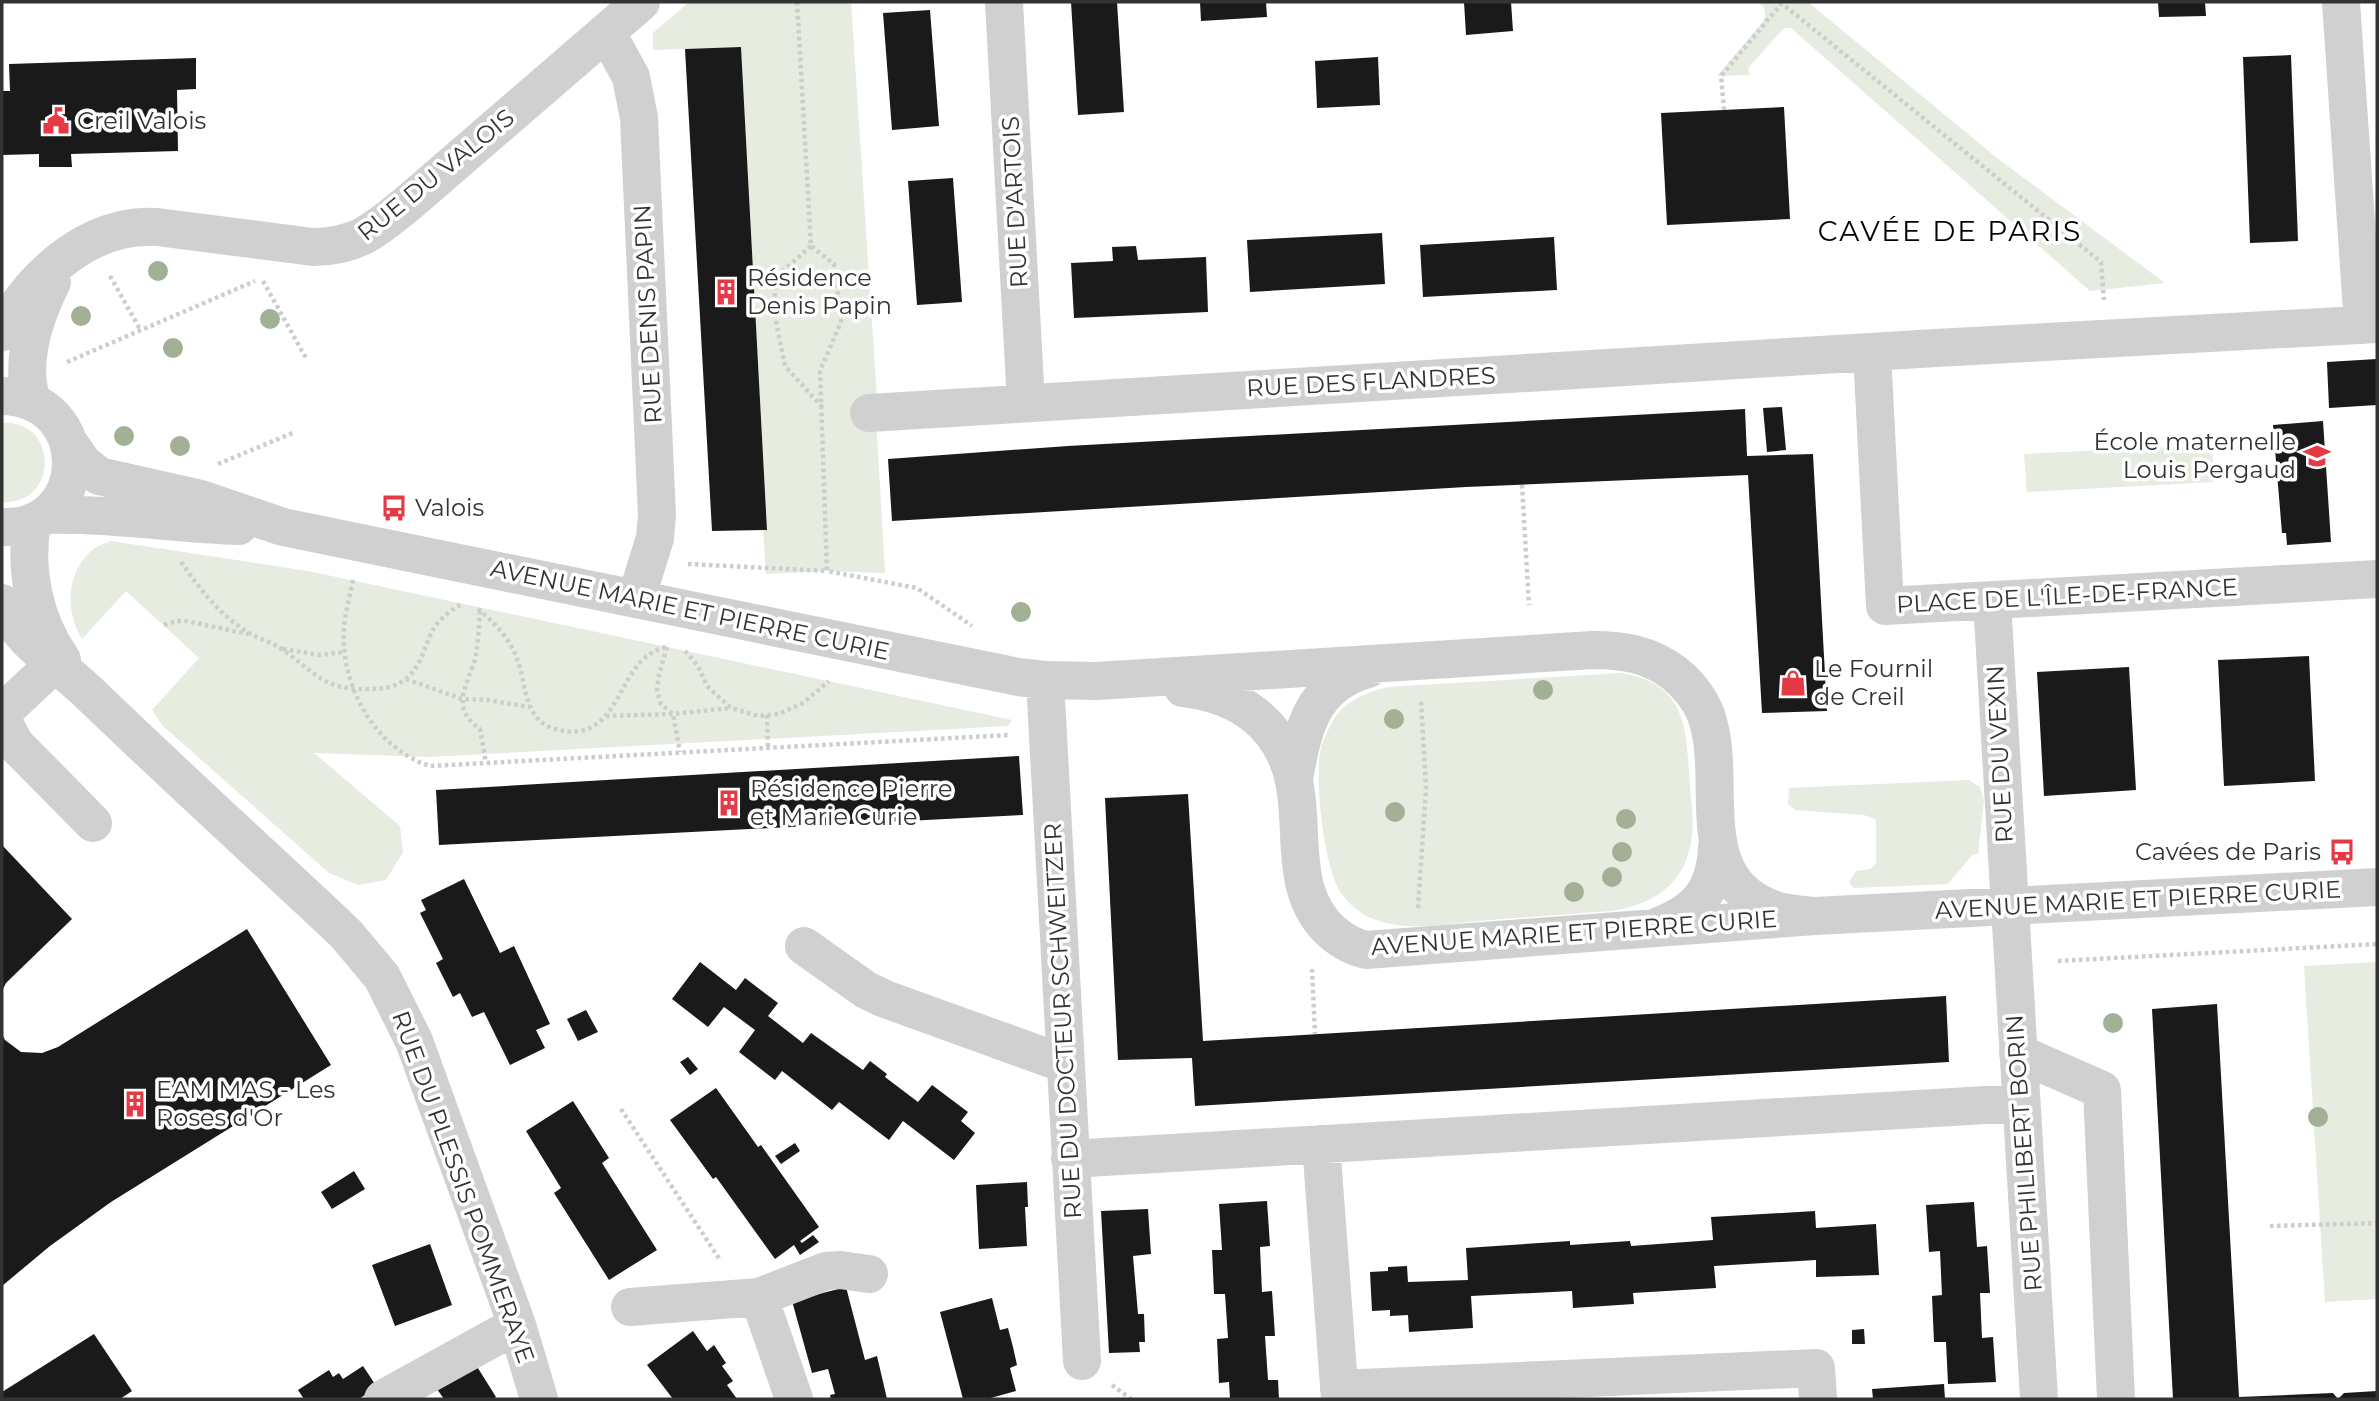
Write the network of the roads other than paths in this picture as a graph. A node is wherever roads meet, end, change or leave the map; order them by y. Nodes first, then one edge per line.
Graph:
1 (641, 2) edge
2 (1004, 2) edge
3 (2341, 2) edge
4 (607, 33) junction
5 (82, 247) junction
6 (2370, 324) edge
7 (2, 332) edge
8 (1872, 352) junction
9 (17, 399) edge
10 (1026, 403) junction
11 (869, 413) dead end
12 (69, 443) junction
13 (26, 521) edge
14 (284, 527) junction
15 (2377, 579) edge
16 (636, 599) junction
17 (1992, 601) junction
18 (2, 603) edge
19 (1403, 662) junction
20 (1045, 680) junction
21 (86, 681) junction
22 (1097, 681) junction
23 (3, 713) edge
24 (1294, 779) junction
25 (93, 823) dead end
26 (1717, 847) junction
27 (2377, 887) edge
28 (2008, 906) junction
29 (1815, 916) junction
30 (1652, 929) junction
31 (804, 946) dead end
32 (2018, 1053) junction
33 (1065, 1065) junction
34 (2020, 1103) junction
35 (1321, 1144) junction
36 (1070, 1158) junction
37 (869, 1274) dead end
38 (759, 1297) junction
39 (630, 1307) dead end
40 (517, 1325) junction
41 (1082, 1361) dead end
42 (1340, 1394) edge
43 (383, 1399) edge
44 (539, 1399) edge
45 (794, 1399) edge
46 (1818, 1399) edge
47 (2039, 1399) edge
48 (2116, 1399) edge

1 - 4 street, RUE DU VALOIS
2 - 10 street, RUE D'ARTOIS
3 - 6 street
4 - 5 street, RUE DU VALOIS
4 - 16 street, RUE DENIS PAPIN
5 - 7 street, RUE DU VALOIS
5 - 9 street
6 - 8 street
8 - 10 street, RUE DES FLANDRES
8 - 17 street, PLACE DE L'ÎLE-DE-FRANCE
9 - 12 street, AVENUE MARIE ET PIERRE CURIE
10 - 11 street, RUE DES FLANDRES
12 - 13 street
12 - 14 street, AVENUE MARIE ET PIERRE CURIE
13 - 14 street, AVENUE MARIE ET PIERRE CURIE
13 - 21 street, RUE DU PLESSIS POMMERAYE
14 - 16 street, AVENUE MARIE ET PIERRE CURIE
15 - 17 street, PLACE DE L'ÎLE-DE-FRANCE
16 - 20 street, AVENUE MARIE ET PIERRE CURIE
17 - 28 street, RUE DU VEXIN
18 - 21 street, RUE DU PLESSIS POMMERAYE
19 - 22 street, AVENUE MARIE ET PIERRE CURIE
19 - 24 street, AVENUE MARIE ET PIERRE CURIE
19 - 26 street, AVENUE MARIE ET PIERRE CURIE
20 - 22 street, AVENUE MARIE ET PIERRE CURIE
20 - 33 street, RUE DU DOCTEUR SCHWEITZER
21 - 23 street
21 - 40 street, RUE DU PLESSIS POMMERAYE
22 - 24 street, AVENUE MARIE ET PIERRE CURIE
23 - 25 street
24 - 30 street, AVENUE MARIE ET PIERRE CURIE
26 - 29 street, AVENUE MARIE ET PIERRE CURIE
26 - 30 street
27 - 28 street, AVENUE MARIE ET PIERRE CURIE
28 - 29 street, AVENUE MARIE ET PIERRE CURIE
28 - 32 street, RUE PHILIBERT BORIN
29 - 30 street, AVENUE MARIE ET PIERRE CURIE
31 - 33 street
32 - 34 street, RUE PHILIBERT BORIN
32 - 48 street
33 - 36 street, RUE DU DOCTEUR SCHWEITZER
34 - 35 street
34 - 47 street, RUE PHILIBERT BORIN
35 - 36 street
35 - 42 street
36 - 41 street, RUE DU DOCTEUR SCHWEITZER
37 - 38 street
38 - 39 street
38 - 45 street
40 - 43 street
40 - 44 street, RUE DU PLESSIS POMMERAYE
42 - 46 street

